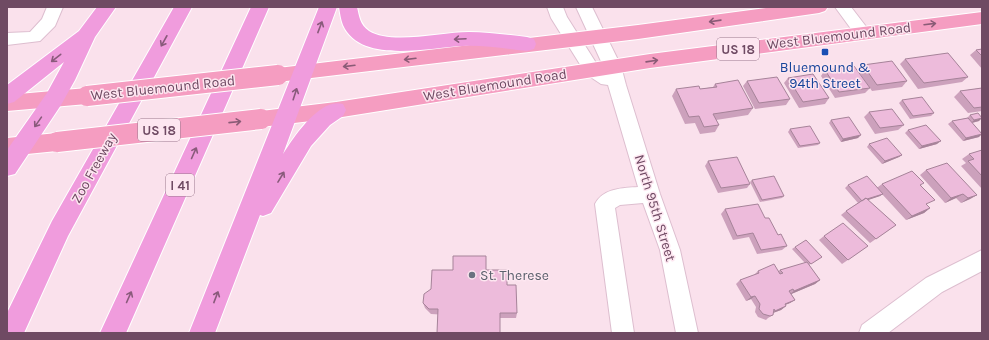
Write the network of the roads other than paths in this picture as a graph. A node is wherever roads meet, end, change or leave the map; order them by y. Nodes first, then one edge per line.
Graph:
1 (55, 7) edge
2 (107, 7) edge
3 (183, 7) edge
4 (260, 7) edge
5 (328, 7) edge
6 (348, 7) edge
7 (555, 7) edge
8 (584, 7) edge
9 (819, 7) edge
10 (843, 7) edge
11 (982, 18) edge
12 (863, 33) junction
13 (87, 34) junction
14 (598, 36) junction
15 (7, 39) edge
16 (572, 39) junction
17 (527, 44) junction
18 (614, 66) junction
19 (592, 70) junction
20 (302, 72) junction
21 (617, 85) junction
22 (7, 96) edge
23 (54, 99) junction
24 (7, 103) edge
25 (336, 110) junction
26 (287, 116) junction
27 (14, 146) edge
28 (7, 167) edge
29 (650, 194) junction
30 (60, 229) junction
31 (231, 258) junction
32 (982, 260) edge
33 (7, 306) edge
34 (11, 333) edge
35 (113, 333) edge
36 (202, 333) edge
37 (623, 333) edge
38 (687, 333) edge
39 (870, 333) edge

1 - 15 street
2 - 13 highway
3 -> 30 highway, Zoo Freeway
35 -> 4 highway, I 41
20 -> 5 highway
17 -> 6 highway
7 - 16 street
8 - 14 street, North 95th Street
9 -> 14 main road, West Bluemound Road / US 18
10 - 12 street
12 -> 11 main road, West Bluemound Road / US 18
18 -> 12 main road, West Bluemound Road / US 18
13 -> 22 highway
13 - 23 highway
14 - 16 main road, West Bluemound Road / US 18
14 - 18 street, North 95th Street
16 - 17 main road, West Bluemound Road / US 18
16 - 19 street
17 -> 20 main road, West Bluemound Road / US 18
18 - 19 main road, West Bluemound Road / US 18
18 - 21 street, North 95th Street
19 - 21 street
19 - 25 main road, West Bluemound Road / US 18
20 - 23 main road, West Bluemound Road / US 18, bridge
26 -> 20 highway
21 - 29 street, North 95th Street
23 - 24 main road, West Bluemound Road / US 18
23 -> 27 highway
25 - 26 main road, West Bluemound Road / US 18
31 -> 25 highway
27 -> 26 main road, West Bluemound Road / US 18, bridge
26 - 31 highway
27 - 28 highway
29 - 37 street
29 - 38 street, North 95th Street
30 - 33 highway
30 - 34 highway, Zoo Freeway
36 -> 31 highway
32 - 39 street

